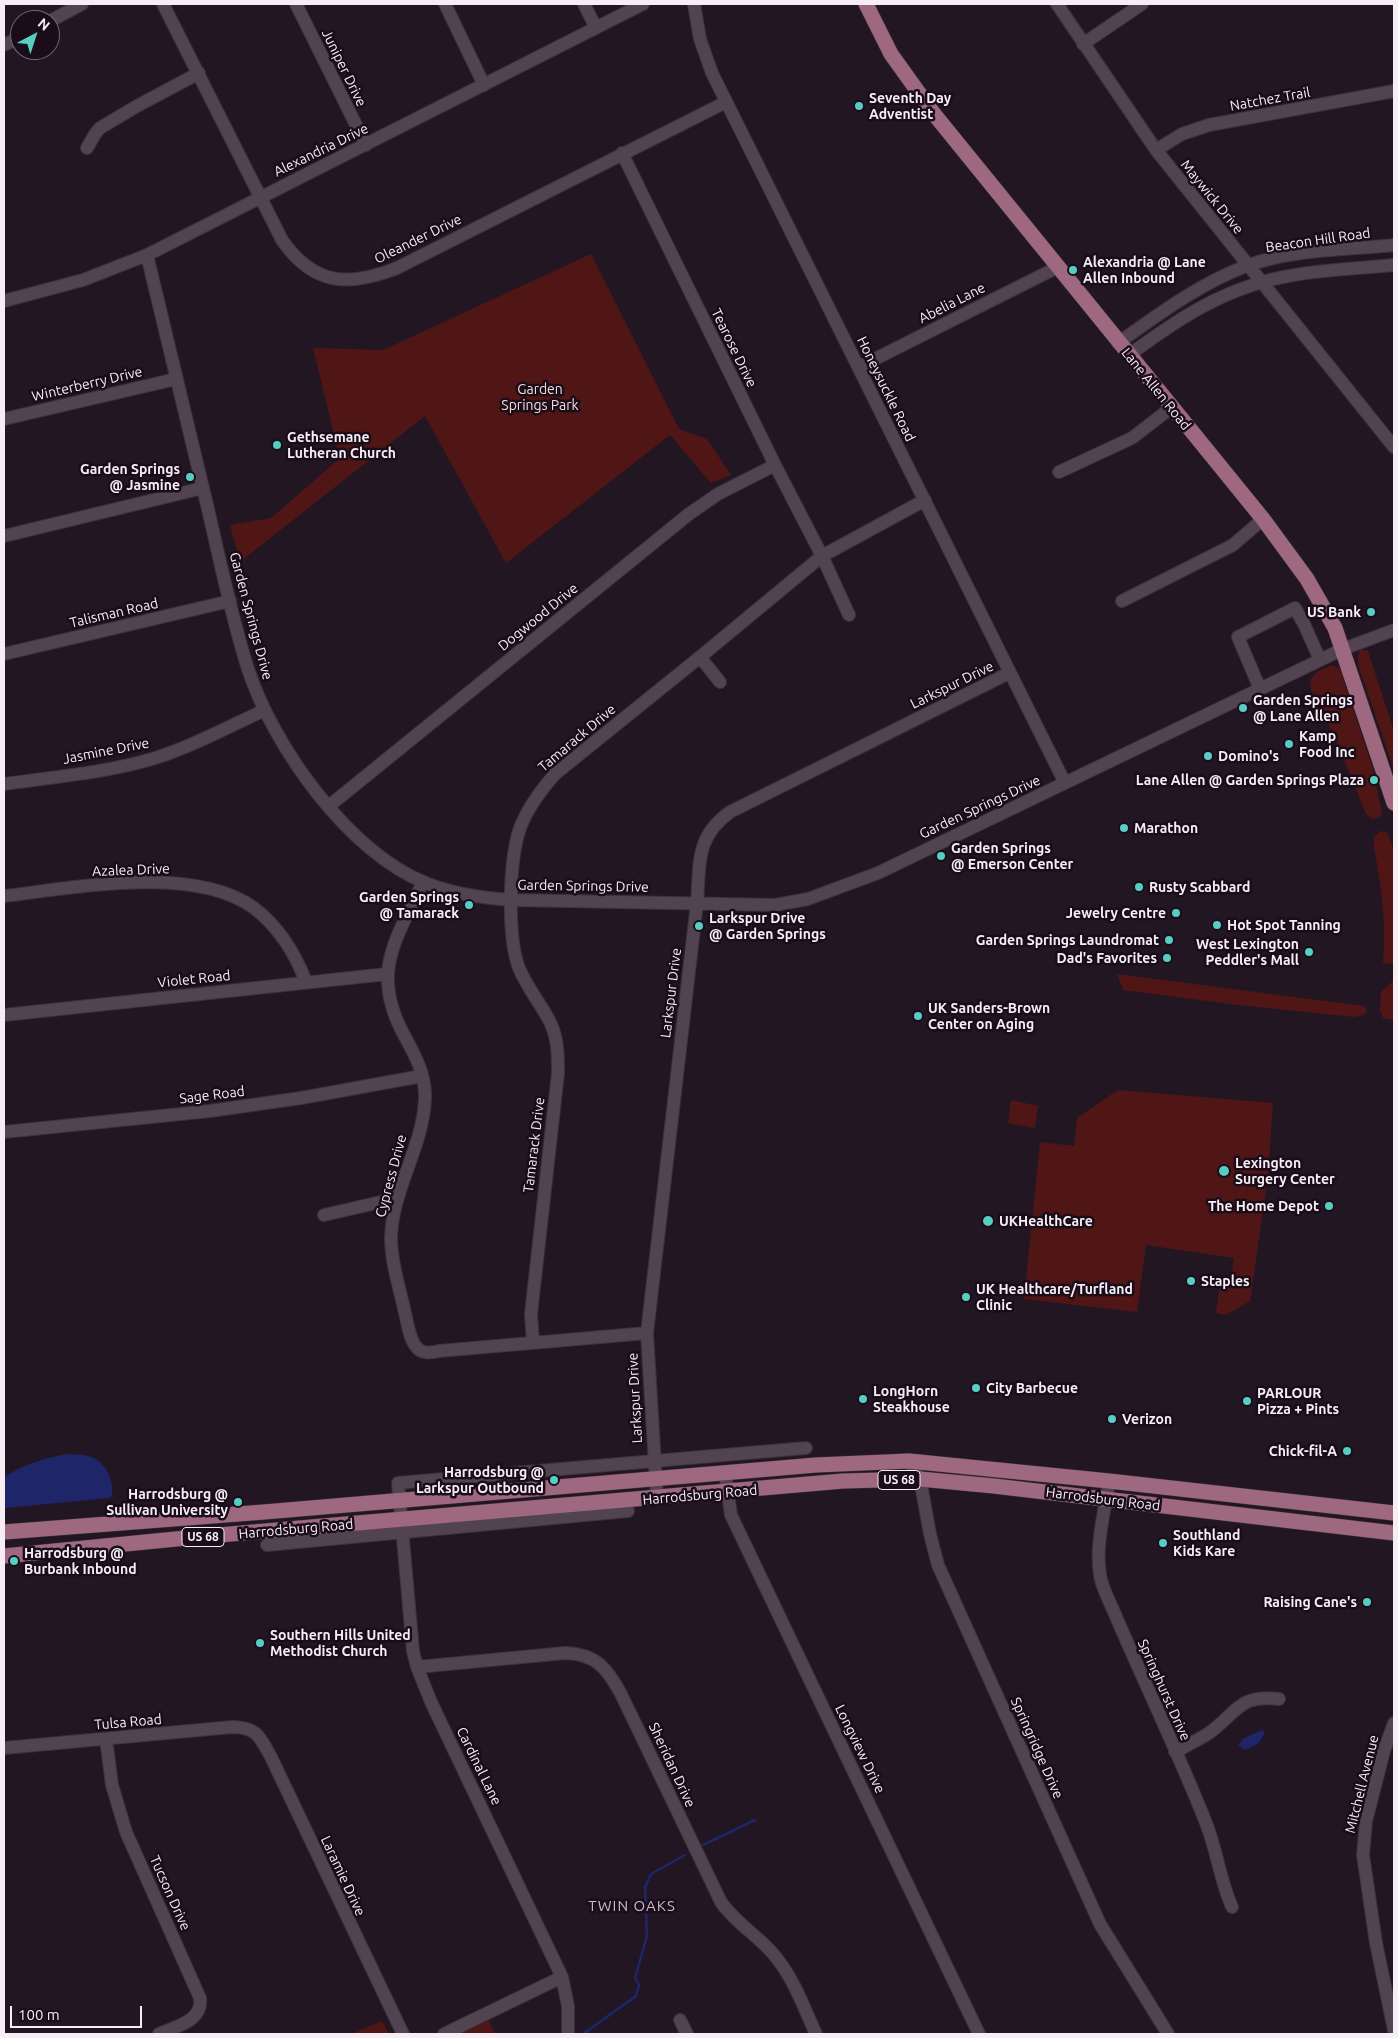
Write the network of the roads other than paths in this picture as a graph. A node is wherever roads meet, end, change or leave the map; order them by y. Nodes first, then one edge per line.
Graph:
1 (82, 4) edge
2 (163, 4) edge
3 (296, 4) edge
4 (444, 4) edge
5 (584, 4) edge
6 (643, 4) edge
7 (694, 4) edge
8 (866, 4) edge
9 (1057, 4) edge
10 (1142, 4) edge
11 (60, 16) edge
12 (596, 28) junction
13 (1083, 44) junction
14 (200, 73) junction
15 (484, 84) junction
16 (1394, 91) edge
17 (726, 102) junction
18 (366, 145) junction
19 (87, 148) dead end
20 (1156, 150) junction
21 (622, 153) junction
22 (261, 197) junction
23 (1394, 245) edge
24 (147, 255) junction
25 (1394, 265) edge
26 (1248, 266) junction
27 (1058, 267) junction
28 (1261, 282) junction
29 (4, 301) edge
30 (1118, 343) junction
31 (1129, 355) junction
32 (859, 366) junction
33 (176, 378) junction
34 (1171, 408) junction
35 (4, 419) edge
36 (1394, 447) edge
37 (775, 465) junction
38 (1059, 472) dead end
39 (203, 488) junction
40 (925, 500) junction
41 (1263, 519) junction
42 (4, 536) edge
43 (822, 556) junction
44 (1122, 600) dead end
45 (230, 601) junction
46 (849, 615) dead end
47 (1394, 630) edge
48 (1343, 649) junction
49 (4, 654) edge
50 (700, 657) junction
51 (1320, 660) junction
52 (1009, 673) junction
53 (720, 682) dead end
54 (1260, 689) junction
55 (265, 710) junction
56 (1065, 783) junction
57 (4, 784) edge
58 (1394, 803) edge
59 (329, 806) junction
60 (423, 882) junction
61 (4, 896) edge
62 (512, 900) junction
63 (697, 903) junction
64 (387, 974) junction
65 (306, 982) junction
66 (4, 1014) edge
67 (422, 1076) junction
68 (4, 1132) edge
69 (398, 1198) junction
70 (324, 1215) dead end
71 (647, 1333) junction
72 (533, 1343) junction
73 (806, 1448) dead end
74 (654, 1461) junction
75 (910, 1461) junction
76 (725, 1473) junction
77 (655, 1479) junction
78 (920, 1479) junction
79 (1109, 1481) junction
80 (728, 1492) junction
81 (657, 1498) junction
82 (1106, 1500) junction
83 (400, 1501) junction
84 (628, 1511) dead end
85 (1394, 1513) edge
86 (403, 1526) junction
87 (4, 1532) edge
88 (1394, 1533) edge
89 (267, 1545) dead end
90 (4, 1556) edge
91 (417, 1667) junction
92 (1278, 1699) dead end
93 (1394, 1723) edge
94 (254, 1732) joint
95 (106, 1740) junction
96 (4, 1748) edge
97 (1175, 1752) junction
98 (1232, 1907) dead end
99 (562, 1977) junction
100 (680, 2020) dead end
101 (1394, 2030) edge
102 (159, 2034) edge
103 (403, 2034) edge
104 (444, 2034) edge
105 (568, 2034) edge
106 (687, 2034) edge
107 (816, 2034) edge
108 (979, 2034) edge
109 (1168, 2034) edge

1 - 11 street
2 - 14 street, Oleander Drive
3 - 18 street, Juniper Drive
4 - 15 street
5 - 12 street
6 - 12 street, Alexandria Drive
7 - 17 street, Honeysuckle Road
8 - 27 main road, Lane Allen Road
9 - 13 street, Maywick Drive
10 - 13 street
12 - 15 street, Alexandria Drive
13 - 20 street, Maywick Drive
14 - 19 street
14 - 22 street, Oleander Drive
15 - 18 street, Alexandria Drive
16 - 20 street, Natchez Trail
17 - 21 street, Oleander Drive
17 - 32 street, Honeysuckle Road
18 - 22 street, Alexandria Drive
20 - 26 street, Maywick Drive
21 - 22 street, Oleander Drive
21 - 37 street, Tearose Drive
22 - 24 street, Alexandria Drive
23 - 26 street, Beacon Hill Road
24 - 29 street, Alexandria Drive
24 - 33 street, Garden Springs Drive
25 - 28 street
26 - 28 street, Maywick Drive
26 - 30 street, Beacon Hill Road
27 - 30 main road, Lane Allen Road
27 - 32 street, Abelia Lane
28 - 31 street
28 - 36 street, Maywick Drive
30 - 31 main road, Lane Allen Road
31 - 34 main road, Lane Allen Road
32 - 40 street, Honeysuckle Road
33 - 35 street, Winterberry Drive
33 - 39 street, Garden Springs Drive
34 - 38 street
34 - 41 main road, Lane Allen Road
37 - 43 street, Tearose Drive
37 - 59 street, Dogwood Drive
39 - 42 street
39 - 45 street, Garden Springs Drive
40 - 43 street, Tamarack Drive
40 - 52 street, Honeysuckle Road
41 - 44 street
41 - 48 main road, Lane Allen Road
43 - 46 street, Tearose Drive
43 - 50 street, Tamarack Drive
45 - 49 street, Talisman Road
45 - 55 street, Garden Springs Drive
47 - 48 street, Garden Springs Drive
48 - 51 street, Garden Springs Drive
48 - 58 main road, Lane Allen Road
50 - 53 street
50 - 62 street, Tamarack Drive
51 - 54 street, Garden Springs Drive
51 - 54 street
52 - 56 street, Honeysuckle Road
52 - 63 street, Larkspur Drive
54 - 56 street, Garden Springs Drive
55 - 57 street, Jasmine Drive
55 - 59 street, Garden Springs Drive
56 - 63 street, Garden Springs Drive
59 - 60 street, Garden Springs Drive
60 - 62 street, Garden Springs Drive
60 - 64 street, Cypress Drive
61 - 65 street, Azalea Drive
62 - 63 street, Garden Springs Drive
62 - 72 street, Tamarack Drive
63 - 71 street, Larkspur Drive
64 - 65 street, Violet Road
64 - 67 street, Cypress Drive
65 - 66 street, Violet Road
67 - 68 street, Sage Road
67 - 69 street, Cypress Drive
69 - 70 street
69 - 72 street, Cypress Drive
71 - 72 street, Cypress Drive
71 - 74 street, Larkspur Drive
73 - 74 street
74 - 77 street, Larkspur Drive
74 - 83 street
75 - 76 main road, Harrodsburg Road / US 68
75 - 78 street, Springridge Drive
75 - 79 main road, Harrodsburg Road / US 68
76 - 77 main road, Harrodsburg Road / US 68
76 - 80 street, Longview Drive
77 - 81 street, Larkspur Drive
77 - 83 main road, Harrodsburg Road / US 68
78 - 80 main road, Harrodsburg Road / US 68
78 - 82 main road, Harrodsburg Road / US 68
78 - 109 street, Springridge Drive
79 - 82 street, Springhurst Drive
79 - 85 main road, Harrodsburg Road / US 68
80 - 81 main road, Harrodsburg Road / US 68
80 - 108 street, Longview Drive
81 - 86 main road, Harrodsburg Road / US 68
82 - 88 main road, Harrodsburg Road / US 68
82 - 97 street, Springhurst Drive
83 - 86 street, Cardinal Lane
83 - 87 main road, Harrodsburg Road / US 68
84 - 86 street
86 - 89 street
86 - 90 main road, Harrodsburg Road / US 68
86 - 91 street, Cardinal Lane
91 - 99 street, Cardinal Lane
91 - 107 street, Sheridan Drive
92 - 97 street
93 - 101 street, Mitchell Avenue
94 - 95 street, Tulsa Road
94 - 103 street, Laramie Drive
95 - 96 street, Tulsa Road
95 - 102 street, Tucson Drive
97 - 98 street, Springhurst Drive
99 - 104 street
99 - 105 street, Cardinal Lane
100 - 106 street

